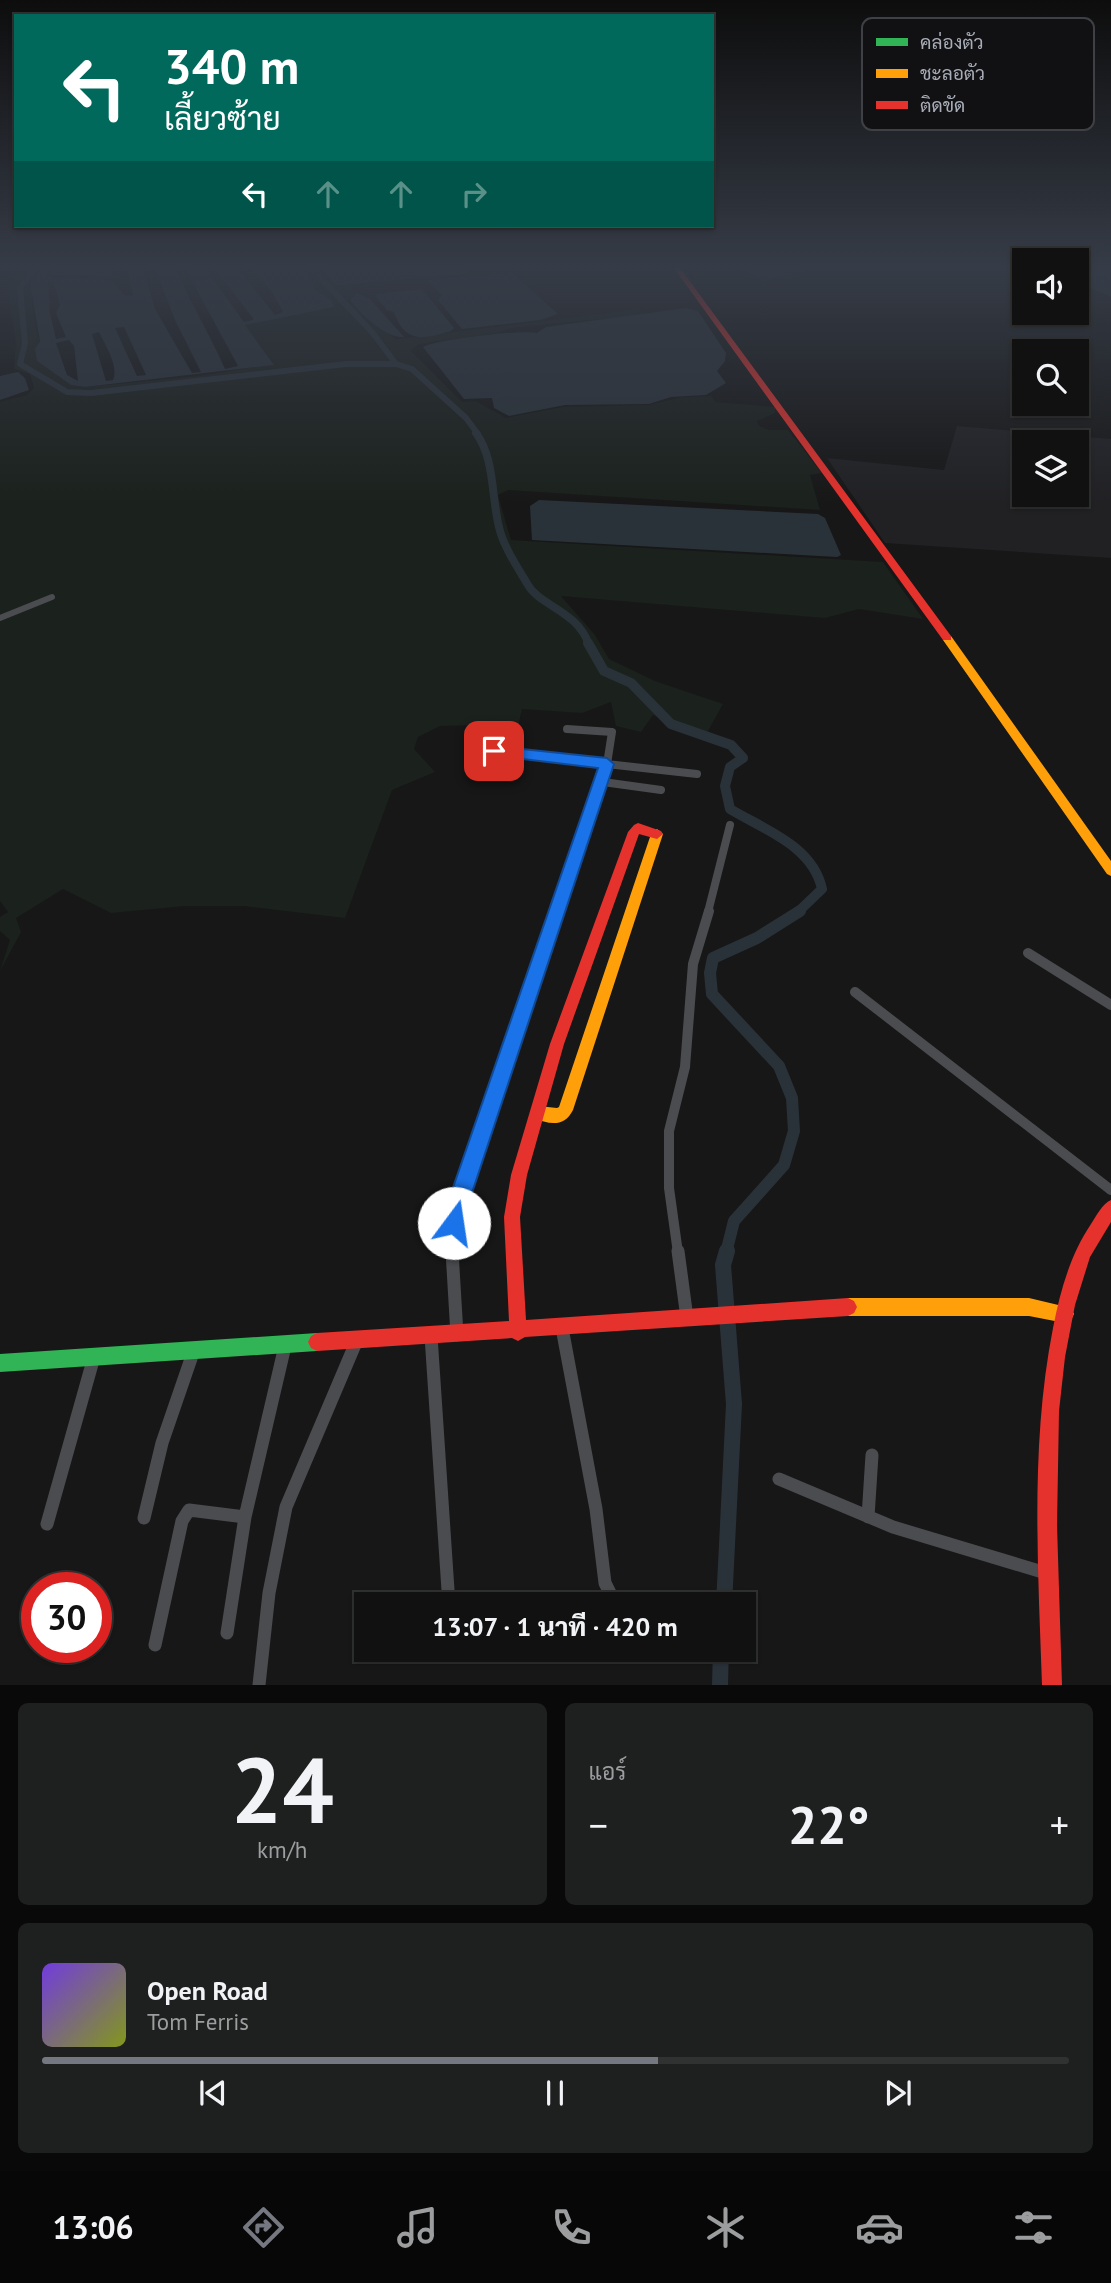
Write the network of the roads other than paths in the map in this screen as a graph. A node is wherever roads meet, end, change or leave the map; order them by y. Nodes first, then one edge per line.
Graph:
1 (734, 347) edge
2 (52, 597) dead end
3 (0, 618) edge
4 (567, 729) dead end
5 (471, 749) dead end
6 (607, 764) junction
7 (696, 775) dead end
8 (603, 782) junction
9 (661, 790) dead end
10 (730, 825) dead end
11 (1111, 871) edge
12 (1028, 953) dead end
13 (855, 992) dead end
14 (1111, 1005) edge
15 (538, 1113) junction
16 (1111, 1189) edge
17 (1111, 1208) edge
18 (1065, 1314) junction
19 (689, 1318) junction
20 (562, 1328) junction
21 (518, 1332) junction
22 (457, 1335) junction
23 (431, 1336) junction
24 (357, 1340) junction
25 (285, 1346) junction
26 (194, 1350) junction
27 (94, 1357) junction
28 (0, 1363) edge
29 (872, 1455) dead end
30 (779, 1479) dead end
31 (245, 1517) junction
32 (867, 1517) junction
33 (144, 1518) dead end
34 (47, 1524) dead end
35 (1050, 1574) junction
36 (448, 1592) edge
37 (610, 1592) edge
38 (227, 1633) dead end
39 (155, 1645) dead end
40 (259, 1685) edge
41 (1052, 1685) edge

1 - 11 street
2 - 3 street
4 - 6 street
5 - 6 street
6 - 7 street
6 - 8 street
8 - 9 street
8 - 22 street
10 - 19 street
12 - 14 street
13 - 16 street
15 - 15 street
15 - 21 street
17 - 18 street
18 - 19 street
18 - 35 street
19 - 20 street
20 - 21 street
20 - 37 street
21 - 22 street
22 - 23 street
23 - 24 street
23 - 36 street
24 - 25 street
24 - 40 street
25 - 26 street
25 - 31 street
26 - 27 street
26 - 33 street
27 - 28 street
27 - 34 street
29 - 32 street
30 - 32 street
31 - 38 street
31 - 39 street
32 - 35 street
35 - 41 street

